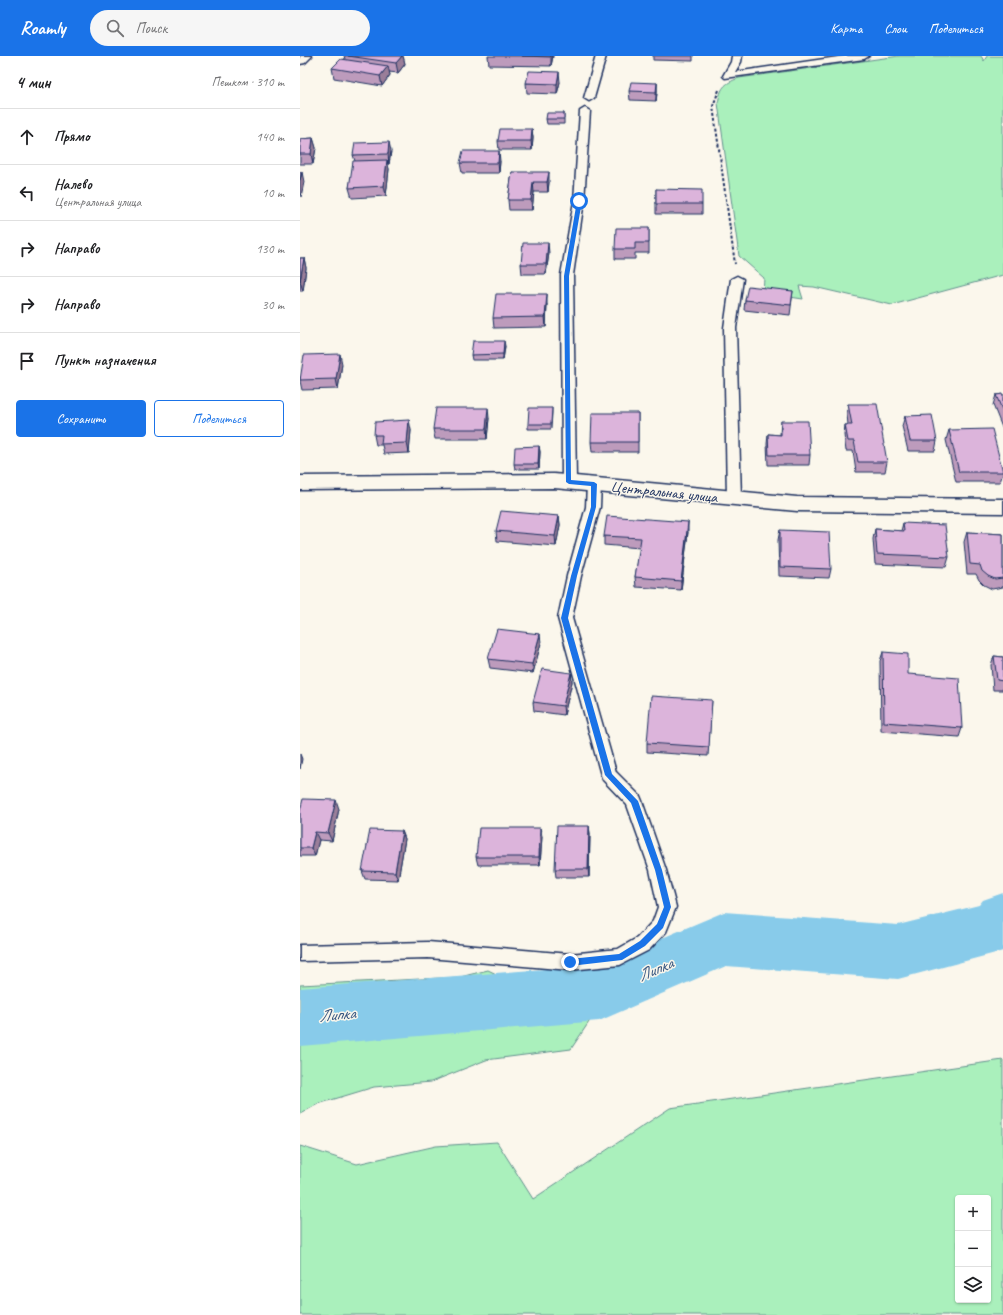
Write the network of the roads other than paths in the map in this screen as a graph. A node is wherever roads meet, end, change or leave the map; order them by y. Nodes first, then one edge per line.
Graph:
1 (305, 56) edge
2 (601, 56) edge
3 (737, 56) edge
4 (864, 56) edge
5 (300, 60) edge
6 (589, 98) dead end
7 (585, 111) dead end
8 (737, 279) road end
9 (569, 482) junction
10 (300, 483) edge
11 (594, 484) junction
12 (734, 498) junction
13 (1003, 506) edge
14 (300, 953) edge

1 - 5 street
2 - 6 lane
3 - 4 lane
7 - 9 lane
8 - 12 lane
9 - 10 street, Центральная улица
9 - 11 street, Центральная улица
11 - 12 street, Центральная улица
11 - 14 lane
12 - 13 street, Центральная улица

